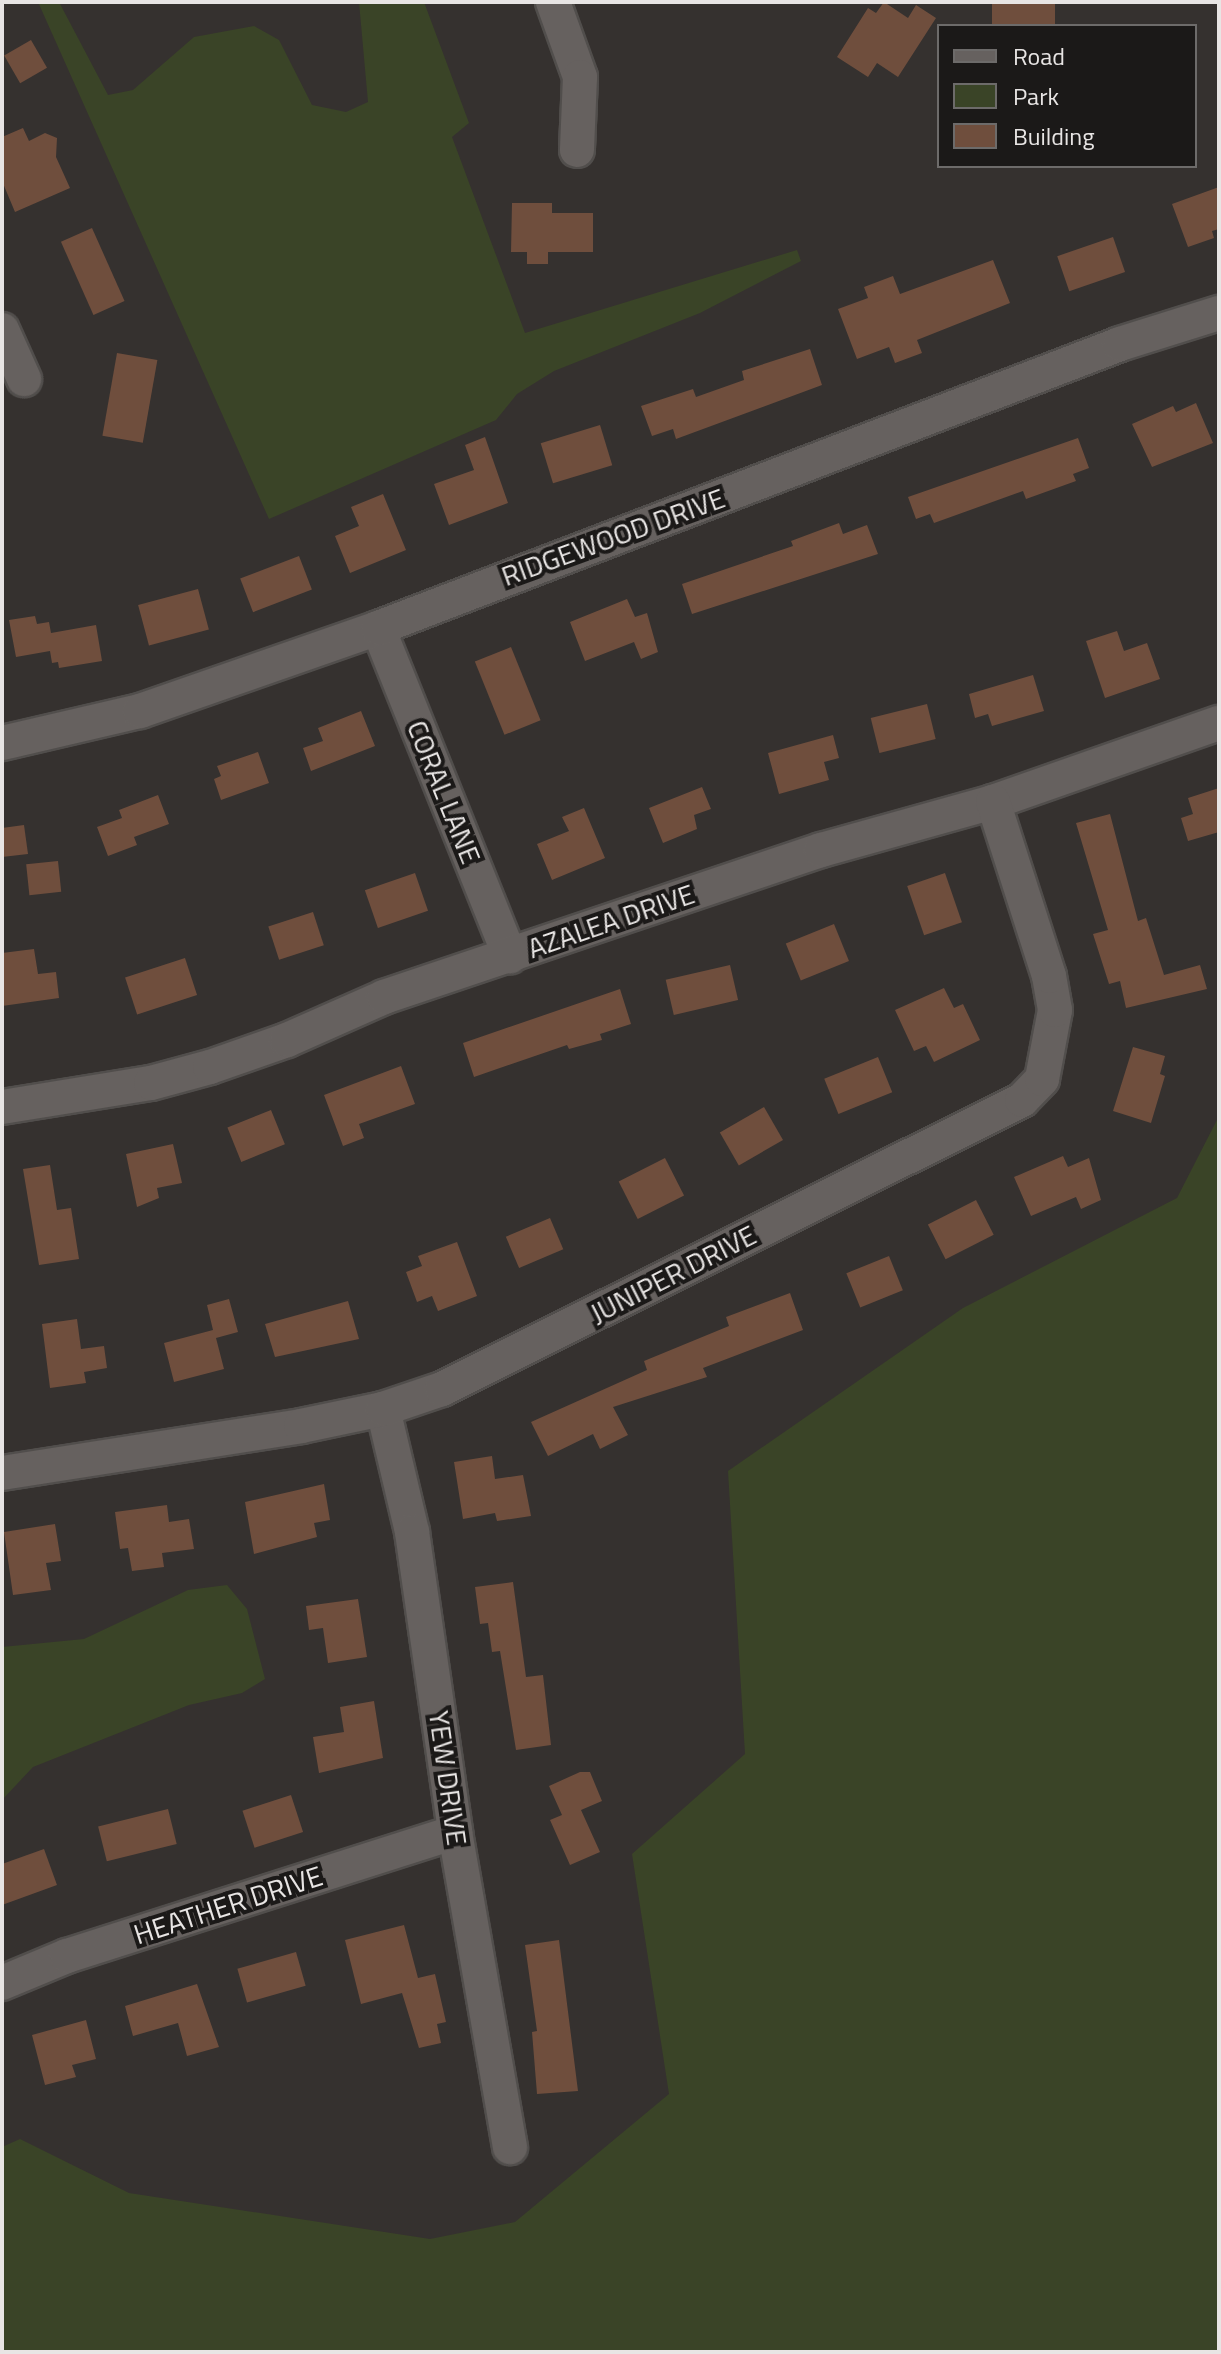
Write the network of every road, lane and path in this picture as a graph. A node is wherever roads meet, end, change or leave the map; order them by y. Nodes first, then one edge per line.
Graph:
1 (553, 2) edge
2 (577, 150) dead end
3 (1219, 313) edge
4 (2, 330) edge
5 (24, 379) dead end
6 (378, 628) junction
7 (1219, 723) edge
8 (2, 743) edge
9 (993, 802) junction
10 (510, 956) junction
11 (2, 1107) edge
12 (383, 1409) junction
13 (3, 1466) edge
14 (455, 1832) junction
15 (2, 1983) edge
16 (510, 2147) dead end

1 - 2 street
3 - 6 street, RIDGEWOOD DRIVE
4 - 5 street
6 - 8 street, RIDGEWOOD DRIVE
6 - 10 street, CORAL LANE
7 - 9 street, AZALEA DRIVE
9 - 10 street, AZALEA DRIVE
9 - 12 street, JUNIPER DRIVE
10 - 11 street, AZALEA DRIVE
12 - 13 street, JUNIPER DRIVE
12 - 14 street, YEW DRIVE
14 - 15 street, HEATHER DRIVE
14 - 16 street, YEW DRIVE

